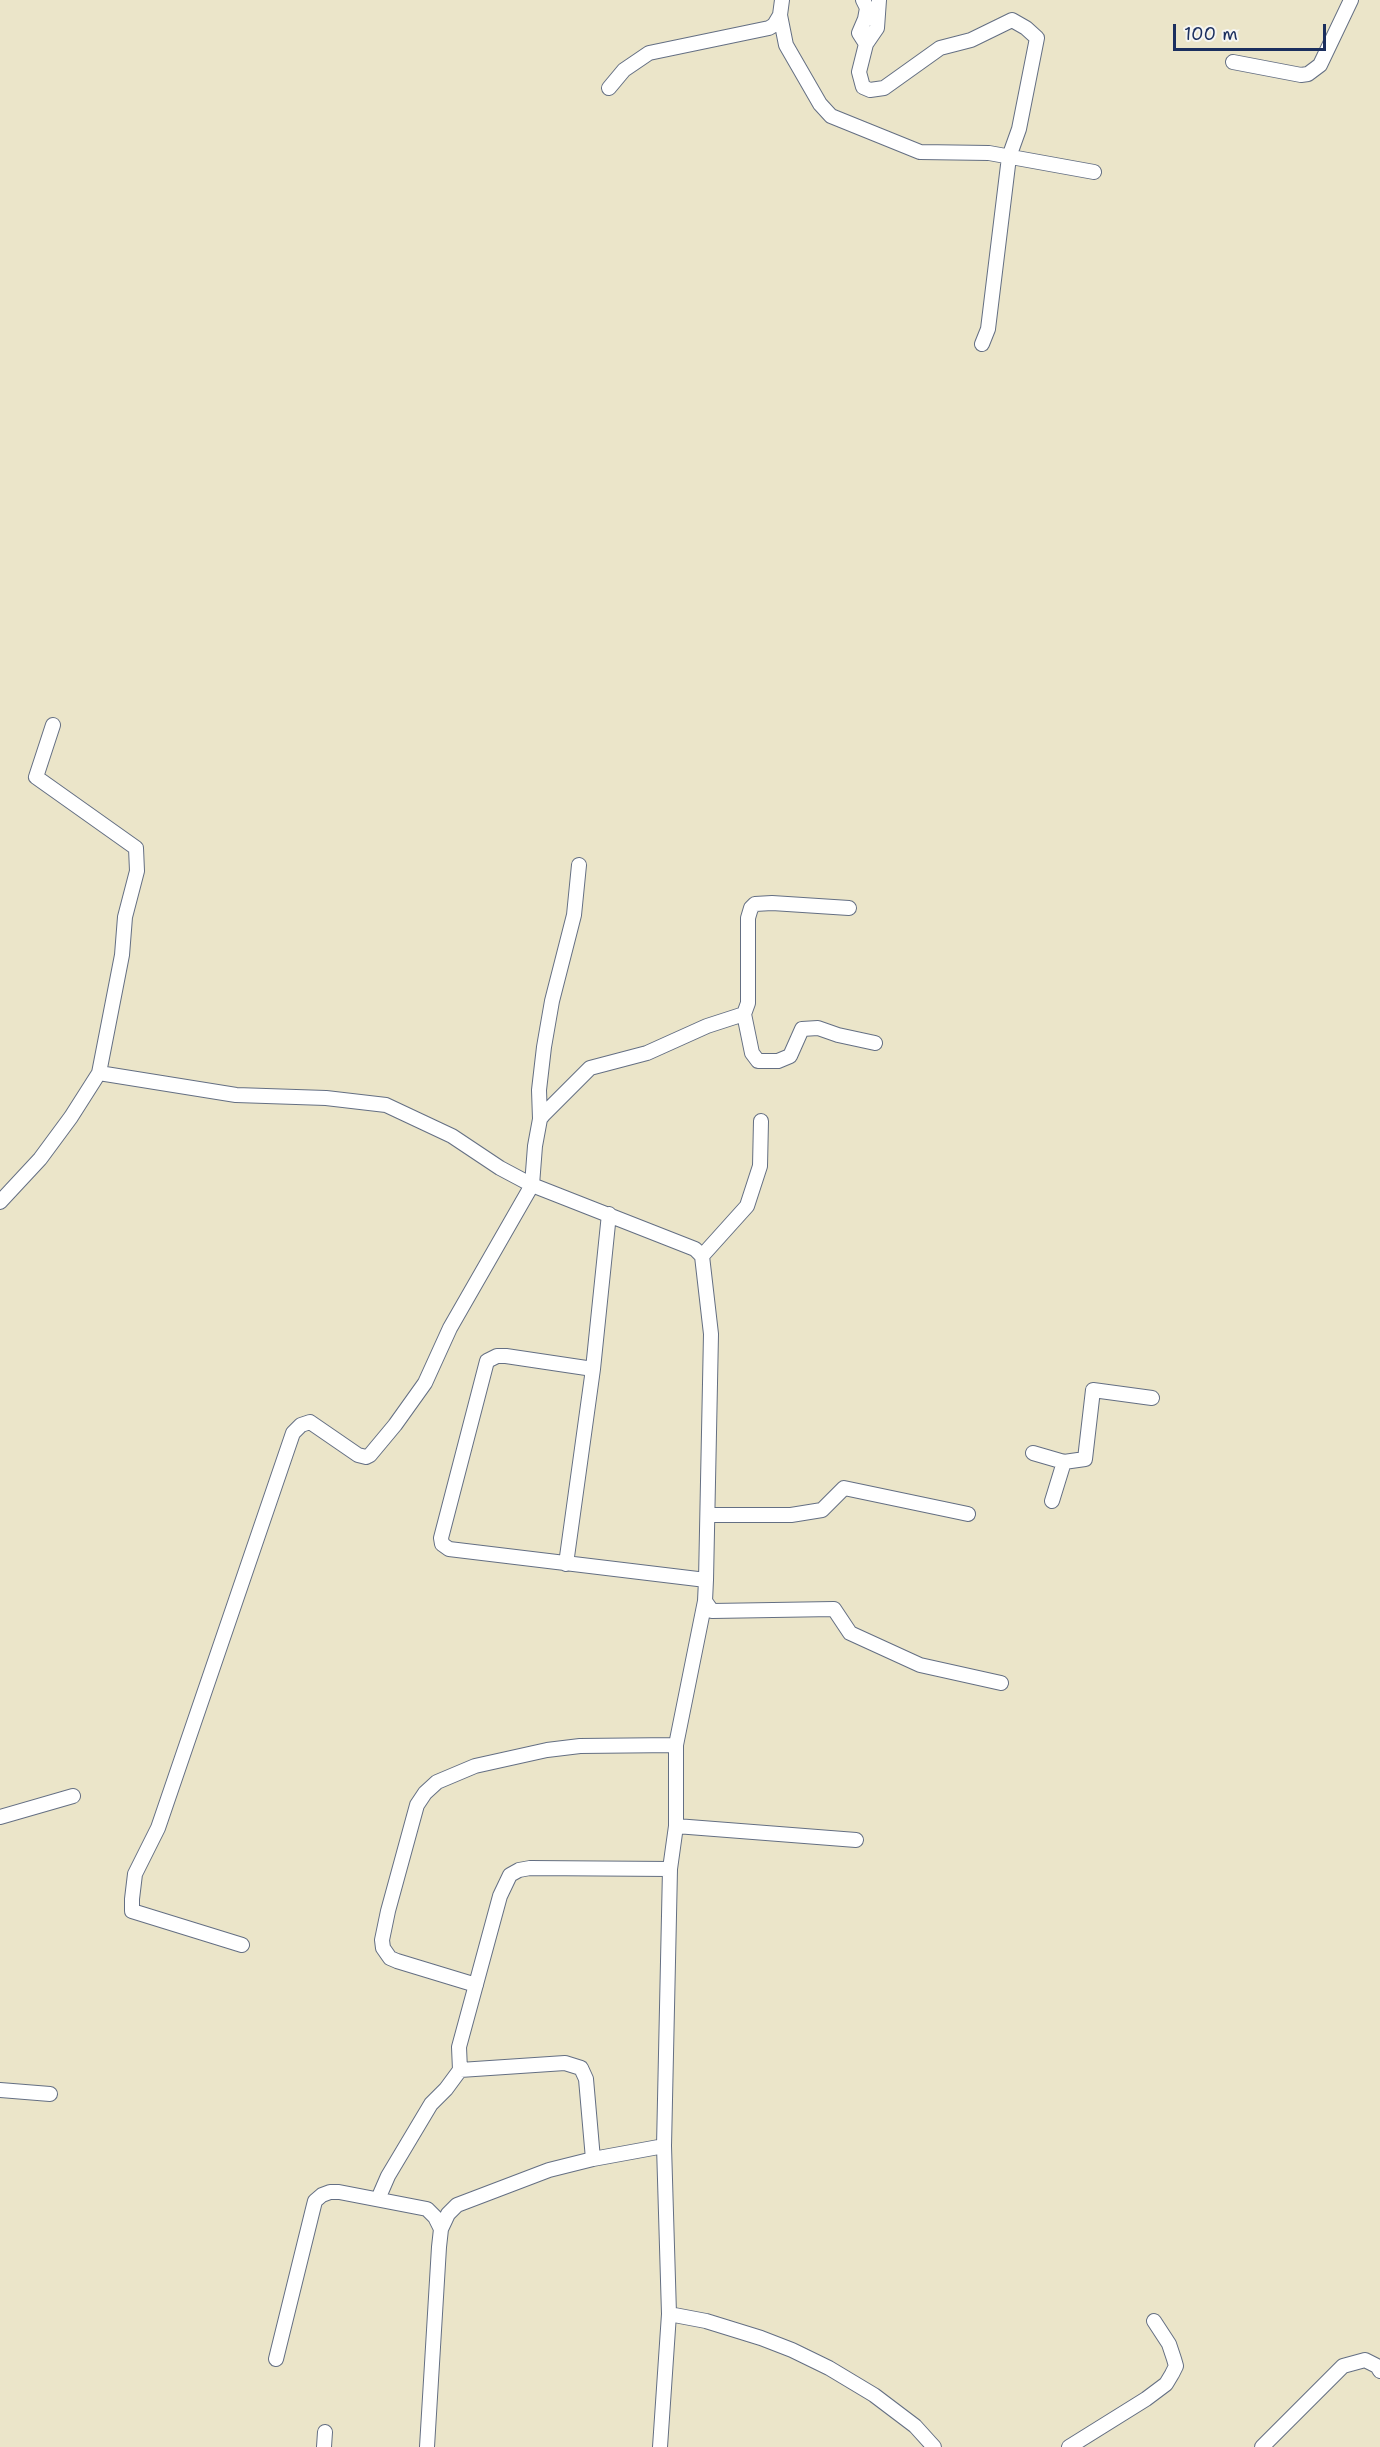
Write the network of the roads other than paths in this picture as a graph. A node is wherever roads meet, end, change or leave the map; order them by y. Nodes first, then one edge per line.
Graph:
1 (782, 0) edge
2 (863, 0) edge
3 (879, 0) edge
4 (1352, 0) edge
5 (780, 15) junction
6 (866, 44) junction
7 (1233, 62) dead end
8 (609, 88) dead end
9 (1009, 158) junction
10 (1094, 172) dead end
11 (982, 344) dead end
12 (53, 725) dead end
13 (579, 865) dead end
14 (849, 908) dead end
15 (744, 1014) junction
16 (875, 1043) dead end
17 (99, 1073) junction
18 (540, 1119) junction
19 (761, 1121) dead end
20 (532, 1185) junction
21 (0, 1202) edge
22 (609, 1214) junction
23 (702, 1256) junction
24 (593, 1369) junction
25 (1152, 1398) dead end
26 (1033, 1453) dead end
27 (1064, 1462) junction
28 (1052, 1501) dead end
29 (968, 1514) dead end
30 (708, 1515) junction
31 (566, 1564) junction
32 (706, 1580) junction
33 (705, 1601) junction
34 (1001, 1683) dead end
35 (676, 1745) junction
36 (73, 1796) dead end
37 (0, 1817) edge
38 (676, 1826) junction
39 (856, 1840) dead end
40 (670, 1869) junction
41 (242, 1945) dead end
42 (476, 1985) junction
43 (460, 2070) junction
44 (0, 2090) edge
45 (50, 2094) dead end
46 (664, 2146) junction
47 (593, 2159) junction
48 (378, 2199) junction
49 (441, 2229) junction
50 (669, 2314) junction
51 (1154, 2321) dead end
52 (276, 2359) dead end
53 (1380, 2371) edge
54 (326, 2432) dead end
55 (324, 2447) edge
56 (427, 2447) edge
57 (660, 2447) edge
58 (934, 2447) edge
59 (1069, 2447) edge
60 (1262, 2447) edge

1 - 5 street
2 - 6 street
3 - 6 street
4 - 7 street
5 - 8 street
5 - 9 street
6 - 9 street
9 - 10 street
9 - 11 street
12 - 17 street
13 - 18 street
14 - 15 street
15 - 16 street
15 - 18 street
17 - 20 street
17 - 21 street
18 - 20 street
19 - 23 street
20 - 22 street
20 - 41 street
22 - 23 street
22 - 24 street
23 - 30 street
24 - 31 street
24 - 31 street
25 - 27 street
26 - 27 street
27 - 28 street
29 - 30 street
30 - 32 street
31 - 32 street
32 - 33 street
33 - 34 street
33 - 35 street
35 - 38 street
35 - 42 street
36 - 37 street
38 - 39 street
38 - 40 street
40 - 42 street
40 - 46 street
42 - 43 street
43 - 47 street
43 - 48 street
44 - 45 street
46 - 47 street
46 - 50 street
47 - 49 street
48 - 49 street
48 - 52 street
49 - 56 street
50 - 57 street
50 - 58 street
51 - 59 street
53 - 60 street
54 - 55 street

